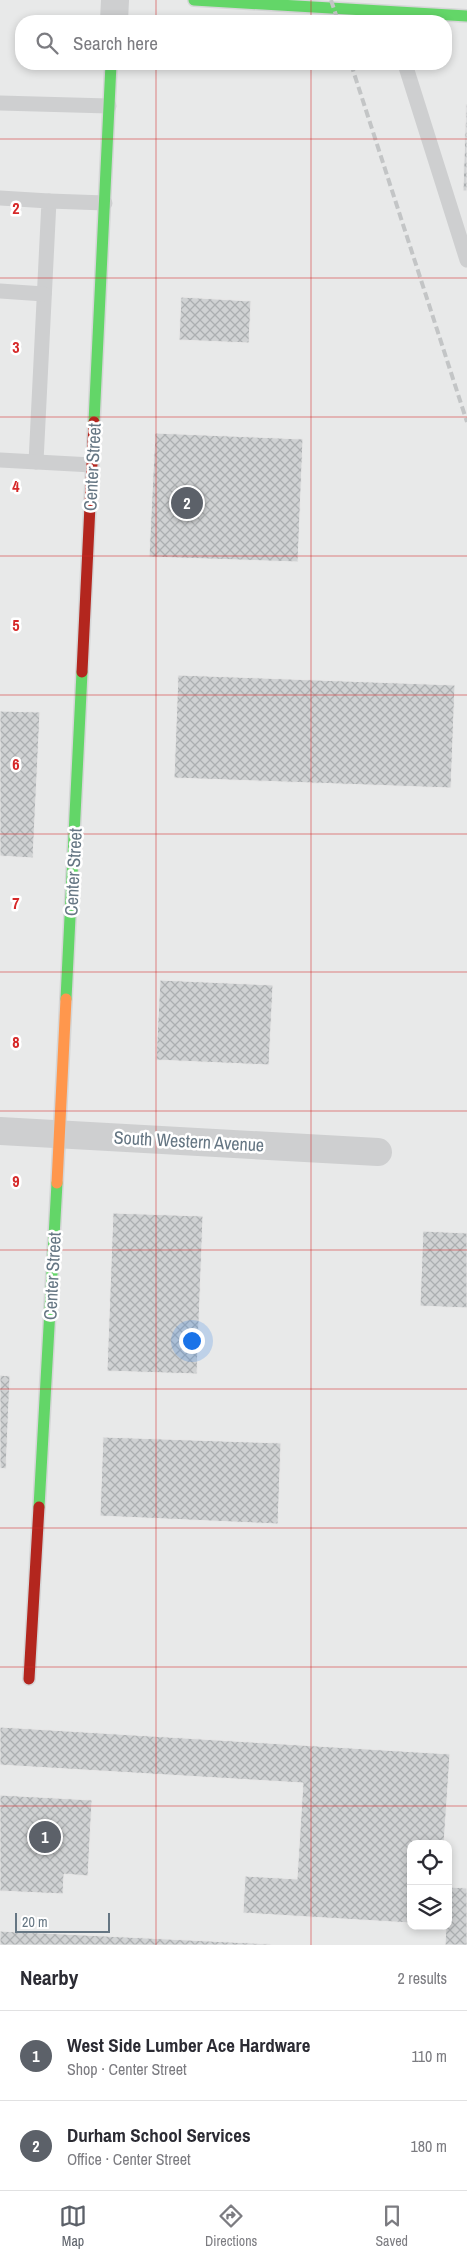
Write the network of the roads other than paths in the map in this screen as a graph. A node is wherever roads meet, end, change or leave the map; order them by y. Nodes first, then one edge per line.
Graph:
1 (115, 0) edge
2 (194, 0) edge
3 (390, 11) edge
4 (114, 15) edge
5 (452, 15) edge
6 (452, 15) edge
7 (467, 16) edge
8 (112, 70) edge
9 (407, 70) edge
10 (0, 103) edge
11 (109, 106) junction
12 (0, 198) edge
13 (49, 201) junction
14 (105, 203) junction
15 (467, 260) edge
16 (0, 291) edge
17 (44, 294) junction
18 (0, 460) edge
19 (36, 462) junction
20 (92, 465) junction
21 (0, 1131) edge
22 (60, 1134) junction
23 (378, 1152) dead end
24 (29, 1679) dead end

1 - 4 street
2 - 3 street
3 - 6 street
5 - 7 street
8 - 11 street, Center Street
9 - 15 lane
10 - 11 lane
11 - 14 street, Center Street
12 - 13 lane
13 - 14 lane
13 - 17 lane
14 - 20 street, Center Street
16 - 17 lane
17 - 19 lane
18 - 19 lane
19 - 20 lane
20 - 22 street, Center Street
21 - 22 street, South Western Avenue
22 - 23 street, South Western Avenue
22 - 24 street, Center Street

